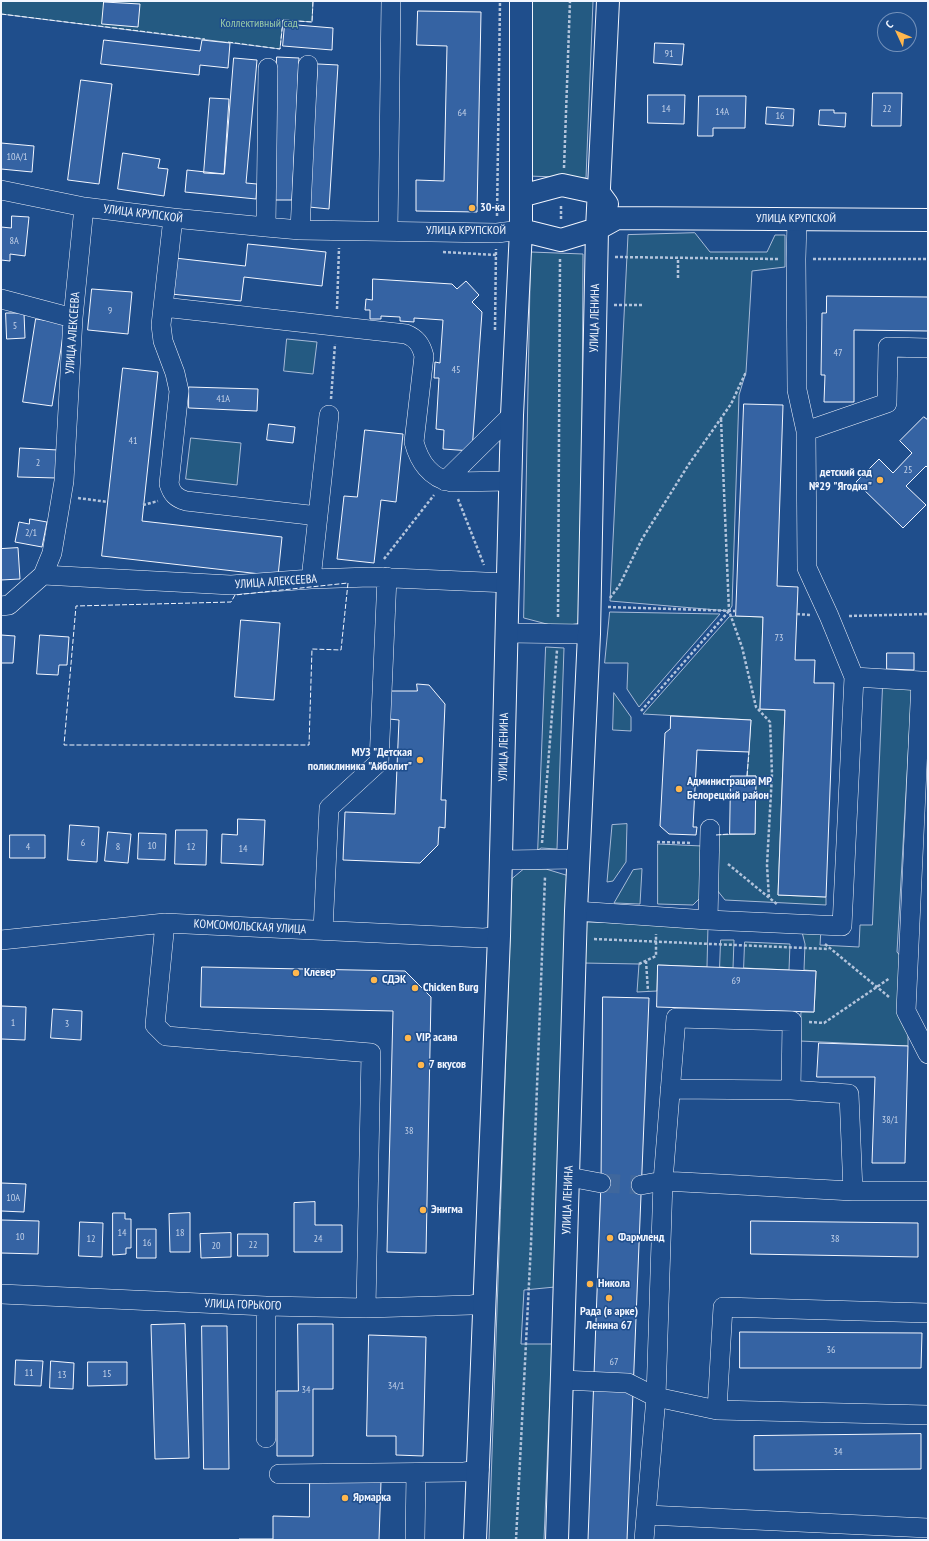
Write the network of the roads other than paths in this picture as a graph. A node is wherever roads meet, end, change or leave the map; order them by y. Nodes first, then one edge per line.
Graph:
1 (391, 1) edge
2 (521, 1) edge
3 (608, 1) edge
4 (308, 66) dead end
5 (268, 68) dead end
6 (1, 190) edge
7 (599, 193) junction
8 (521, 196) junction
9 (84, 207) junction
10 (173, 218) junction
11 (617, 218) junction
12 (797, 219) junction
13 (928, 220) edge
14 (266, 227) junction
15 (597, 229) junction
16 (300, 230) junction
17 (521, 230) junction
18 (388, 231) junction
19 (1, 299) edge
20 (164, 307) junction
21 (73, 318) junction
22 (928, 348) edge
23 (329, 415) dead end
24 (512, 415) junction
25 (806, 431) junction
26 (445, 481) junction
27 (511, 481) junction
28 (318, 516) junction
29 (43, 575) junction
30 (379, 577) junction
31 (311, 579) junction
32 (508, 583) junction
33 (1, 606) edge
34 (507, 633) junction
35 (589, 634) junction
36 (854, 677) junction
37 (925, 681) edge
38 (710, 829) dead end
39 (578, 859) junction
40 (501, 860) junction
41 (576, 911) junction
42 (708, 920) junction
43 (165, 923) junction
44 (323, 930) junction
45 (499, 936) junction
46 (1, 940) edge
47 (928, 1054) edge
48 (670, 1089) junction
49 (791, 1090) junction
50 (569, 1177) junction
51 (663, 1181) junction
52 (601, 1183) tunnel mouth
53 (641, 1185) tunnel mouth
54 (853, 1191) junction
55 (928, 1191) edge
56 (1, 1294) edge
57 (485, 1303) junction
58 (266, 1306) junction
59 (366, 1308) junction
60 (928, 1313) edge
61 (562, 1380) junction
62 (656, 1397) junction
63 (717, 1410) junction
64 (928, 1415) edge
65 (266, 1438) dead end
66 (479, 1470) junction
67 (416, 1473) junction
68 (279, 1474) dead end
69 (647, 1515) junction
70 (928, 1528) edge
71 (415, 1540) edge
72 (475, 1540) edge
73 (557, 1540) edge
74 (644, 1540) edge

1 - 18 street
2 - 8 main road, УЛИЦА ЛЕНИНА
3 - 7 main road, УЛИЦА ЛЕНИНА
4 - 16 street
5 - 14 street
6 - 9 street, УЛИЦА КРУПСКОЙ
7 - 8 main road
7 - 11 main road
7 - 15 main road, УЛИЦА ЛЕНИНА
8 - 17 main road, УЛИЦА ЛЕНИНА
9 - 10 street, УЛИЦА КРУПСКОЙ
9 - 21 street, УЛИЦА АЛЕКСЕЕВА
10 - 14 street, УЛИЦА КРУПСКОЙ
10 - 20 street
11 - 12 main road, УЛИЦА КРУПСКОЙ
11 - 15 main road, УЛИЦА КРУПСКОЙ
12 - 13 main road, УЛИЦА КРУПСКОЙ
12 - 25 street
14 - 16 street, УЛИЦА КРУПСКОЙ
15 - 17 main road, УЛИЦА КРУПСКОЙ
15 - 35 main road, УЛИЦА ЛЕНИНА
16 - 18 street, УЛИЦА КРУПСКОЙ
17 - 18 street, УЛИЦА КРУПСКОЙ
17 - 24 main road, УЛИЦА ЛЕНИНА
19 - 21 street
20 - 26 street
20 - 28 street
21 - 29 street, УЛИЦА АЛЕКСЕЕВА
22 - 25 street
23 - 28 street
24 - 26 street
24 - 27 main road, УЛИЦА ЛЕНИНА
25 - 36 street
26 - 27 street
27 - 32 main road, УЛИЦА ЛЕНИНА
28 - 31 street
29 - 31 street, УЛИЦА АЛЕКСЕЕВА
29 - 33 street, УЛИЦА АЛЕКСЕЕВА
30 - 31 street, УЛИЦА АЛЕКСЕЕВА
30 - 32 street, УЛИЦА АЛЕКСЕЕВА
30 - 44 street
32 - 34 main road, УЛИЦА ЛЕНИНА
34 - 35 street
34 - 40 main road, УЛИЦА ЛЕНИНА
35 - 39 main road, УЛИЦА ЛЕНИНА
36 - 37 street
36 - 42 street
37 - 47 street
38 - 42 street
39 - 40 street
39 - 41 main road, УЛИЦА ЛЕНИНА
40 - 45 main road, УЛИЦА ЛЕНИНА
41 - 42 street
41 - 50 main road, УЛИЦА ЛЕНИНА
43 - 44 street, КОМСОМОЛЬСКАЯ УЛИЦА
43 - 46 street, КОМСОМОЛЬСКАЯ УЛИЦА
43 - 59 street
44 - 45 street, КОМСОМОЛЬСКАЯ УЛИЦА
45 - 57 main road, УЛИЦА ЛЕНИНА
48 - 49 street
48 - 49 street
48 - 51 street
49 - 54 street
50 - 52 street
50 - 61 main road, УЛИЦА ЛЕНИНА
51 - 53 street
51 - 54 street
51 - 62 street
54 - 55 street
56 - 58 street, УЛИЦА ГОРЬКОГО
57 - 59 street, УЛИЦА ГОРЬКОГО
57 - 66 main road, УЛИЦА ЛЕНИНА
58 - 59 street, УЛИЦА ГОРЬКОГО
58 - 65 street
60 - 63 street
61 - 62 street
61 - 73 main road, УЛИЦА ЛЕНИНА
62 - 63 street
62 - 69 street
63 - 64 street
66 - 67 street
66 - 72 main road, УЛИЦА ЛЕНИНА
67 - 68 street
67 - 71 street
69 - 70 street
69 - 74 street

